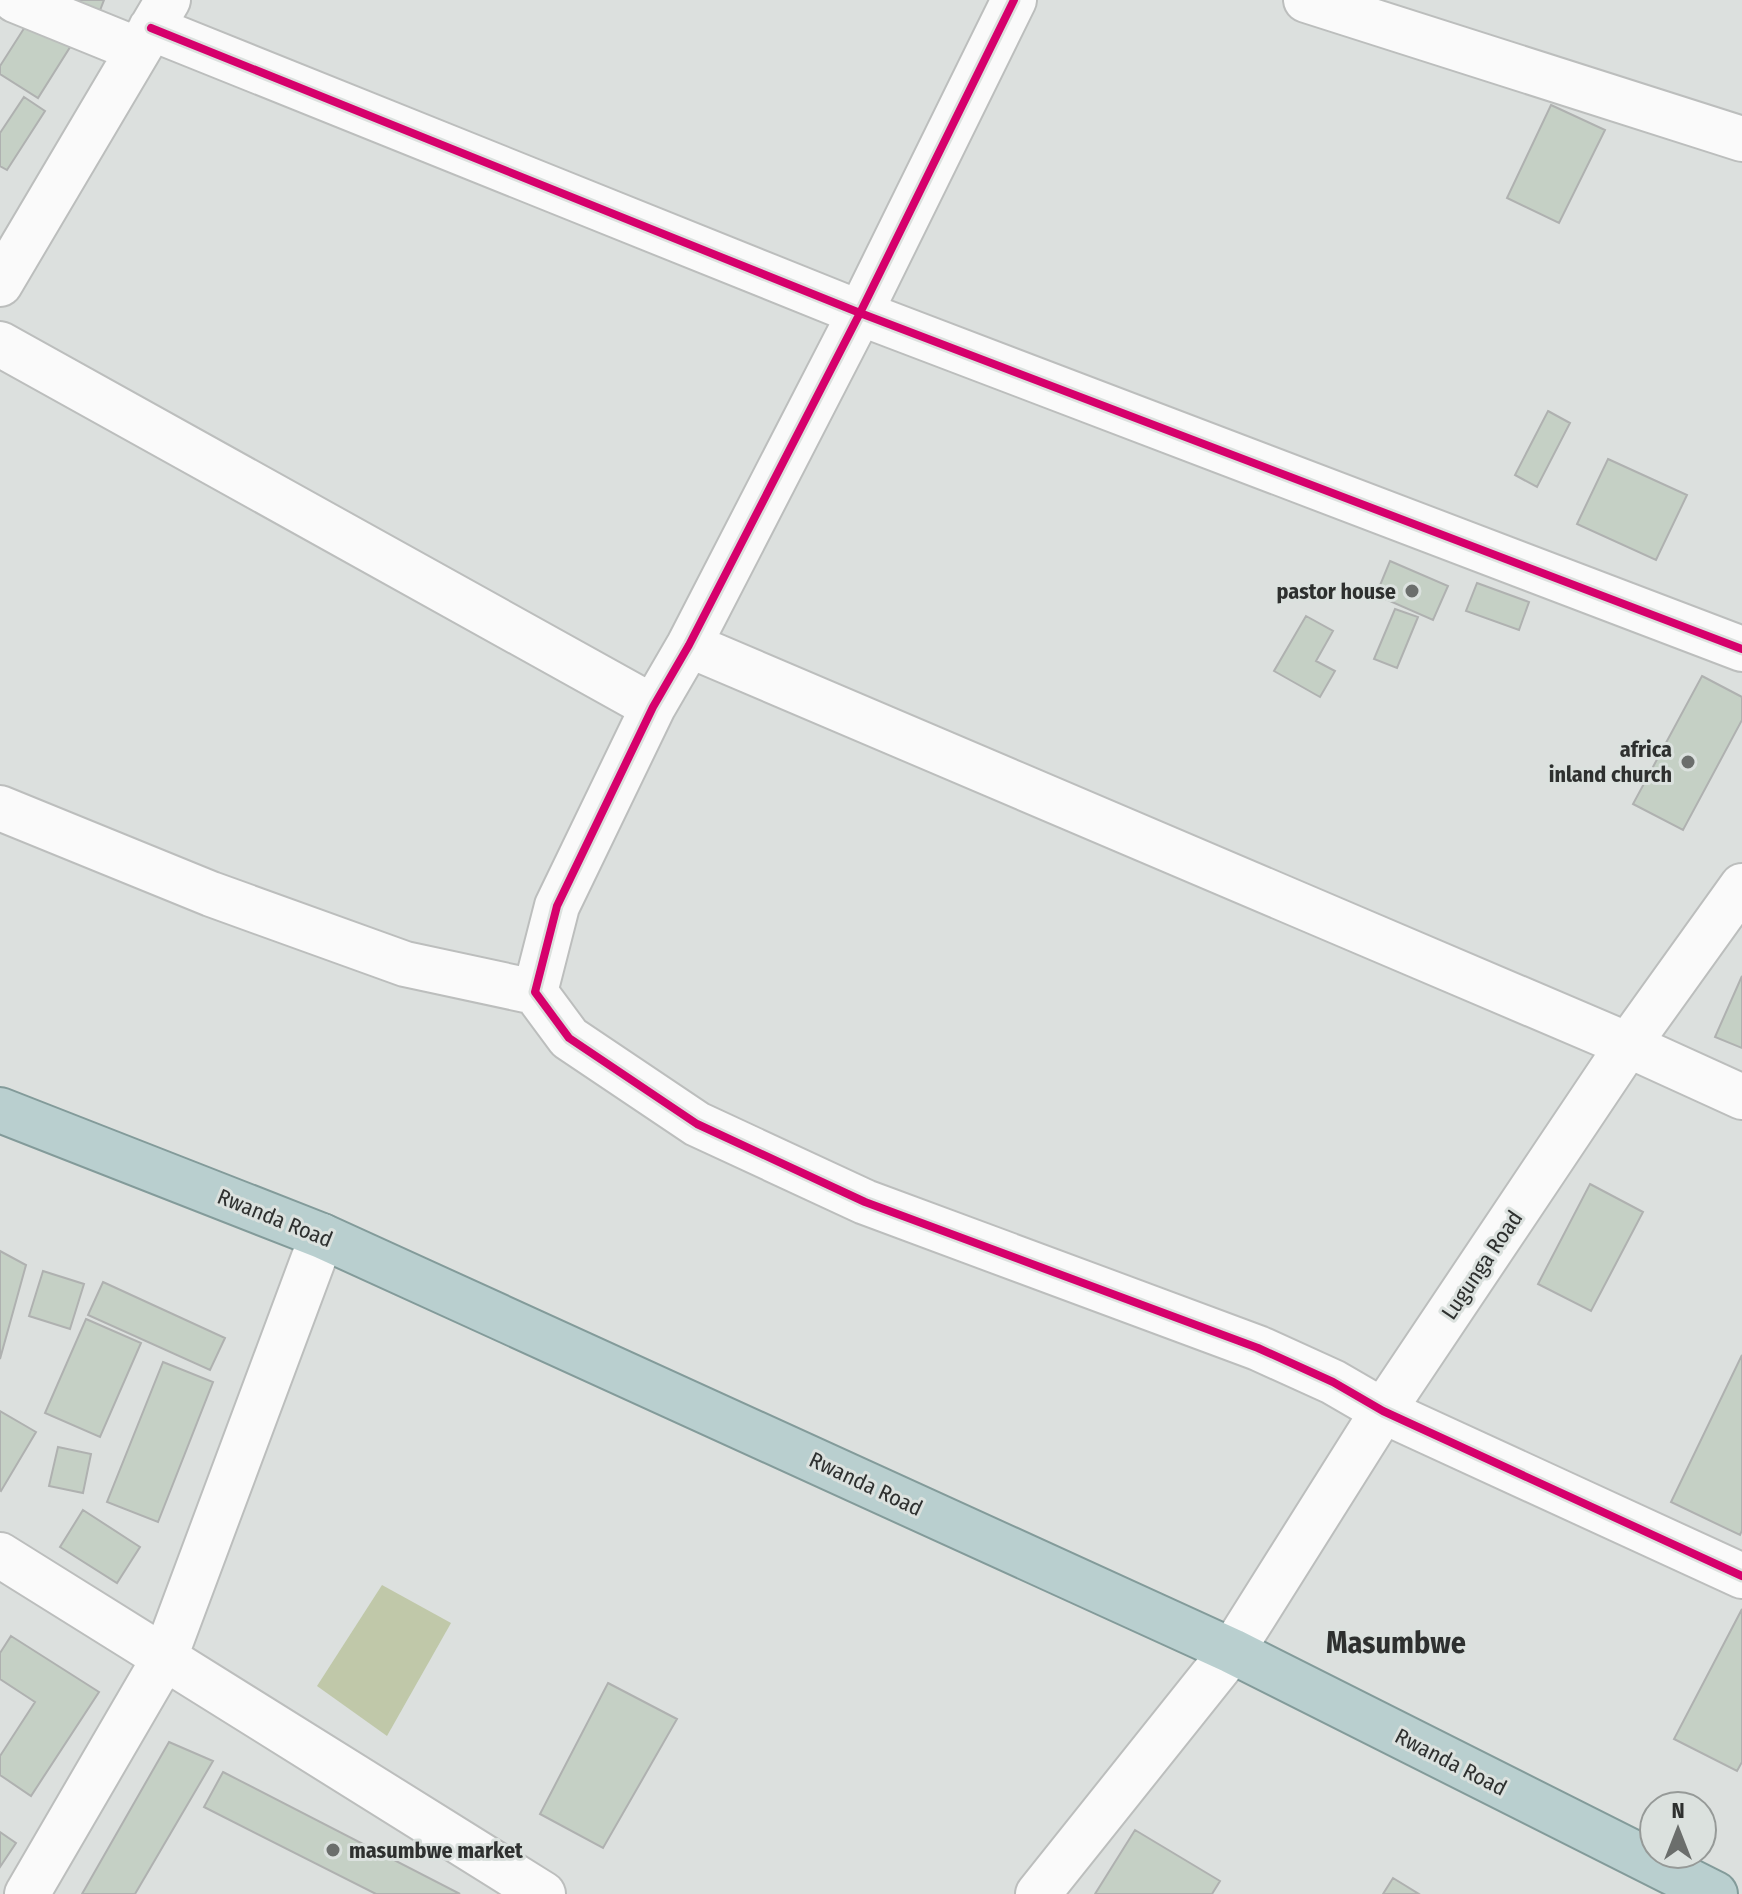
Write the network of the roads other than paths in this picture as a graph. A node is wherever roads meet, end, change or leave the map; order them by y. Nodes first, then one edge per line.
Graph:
1 (15, 0) edge
2 (1014, 0) edge
3 (1306, 0) edge
4 (152, 26) edge
5 (1742, 139) edge
6 (0, 284) edge
7 (860, 313) junction
8 (0, 344) edge
9 (689, 645) junction
10 (1742, 649) edge
11 (653, 707) junction
12 (0, 808) edge
13 (1742, 886) edge
14 (535, 992) junction
15 (1628, 1045) junction
16 (1742, 1097) edge
17 (0, 1110) edge
18 (322, 1236) junction
19 (1383, 1411) junction
20 (0, 1555) edge
21 (1742, 1576) edge
22 (1232, 1651) junction
23 (165, 1657) junction
24 (27, 1894) edge
25 (543, 1894) edge
26 (1038, 1894) edge
27 (1715, 1894) edge

1 - 4 street
2 - 7 street
3 - 5 street
4 - 6 street
4 - 7 street
7 - 9 street
7 - 10 street
8 - 11 street
9 - 11 street
9 - 15 street
11 - 14 street
12 - 14 street
13 - 15 street, Lugunga Road
14 - 19 street
15 - 16 street
15 - 19 street, Lugunga Road
17 - 18 highway, Rwanda Road
18 - 22 highway, Rwanda Road
18 - 23 street
19 - 21 street
19 - 22 street, Lugunga Road
20 - 23 street
22 - 26 street, Lugunga Road
22 - 27 highway, Rwanda Road
23 - 24 street
23 - 25 street

